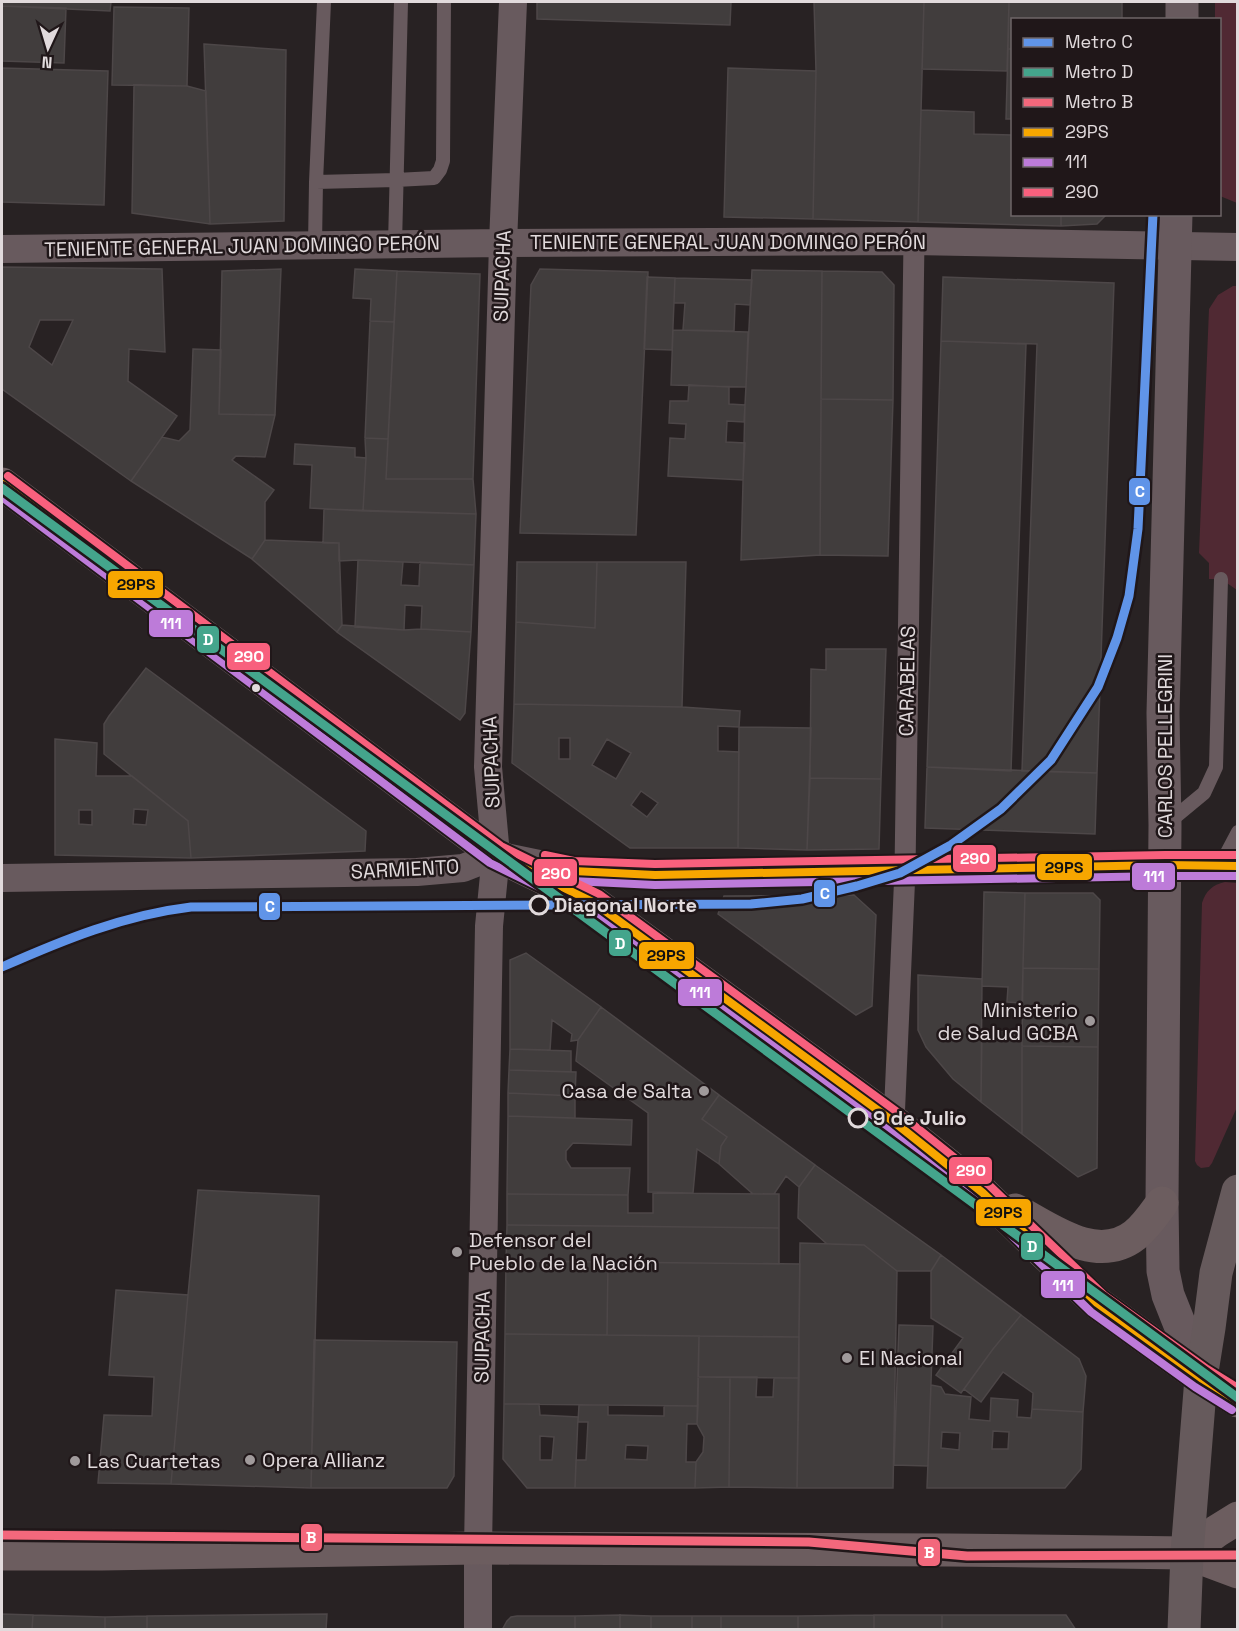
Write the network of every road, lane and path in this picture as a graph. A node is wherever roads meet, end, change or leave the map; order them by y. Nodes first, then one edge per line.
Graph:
1 (324, 2) edge
2 (401, 2) edge
3 (444, 2) edge
4 (513, 2) edge
5 (1182, 2) edge
6 (1182, 18) edge
7 (396, 180) junction
8 (316, 182) junction
9 (1175, 230) edge
10 (914, 241) junction
11 (503, 243) junction
12 (395, 244) junction
13 (315, 245) junction
14 (1238, 247) edge
15 (2, 249) edge
16 (2, 484) edge
17 (1221, 579) dead end
18 (1166, 825) junction
19 (1238, 832) edge
20 (496, 855) junction
21 (1165, 865) junction
22 (1228, 866) edge
23 (905, 870) junction
24 (2, 878) edge
25 (894, 1122) junction
26 (1238, 1191) edge
27 (983, 1192) junction
28 (1162, 1203) junction
29 (1201, 1378) junction
30 (1238, 1401) edge
31 (1238, 1518) edge
32 (478, 1548) junction
33 (1187, 1553) junction
34 (2, 1554) edge
35 (1238, 1572) edge
36 (478, 1629) edge
37 (1184, 1629) edge

1 - 8 lane
2 - 7 lane
3 - 7 lane
4 - 11 street, SUIPACHA
5 - 6 street
7 - 8 lane
7 - 12 lane
8 - 13 lane
9 - 10 street, TENIENTE GENERAL JUAN DOMINGO PERÓN
9 - 14 street, TENIENTE GENERAL JUAN DOMINGO PERÓN
9 - 18 street, CARLOS PELLEGRINI
10 - 11 street, TENIENTE GENERAL JUAN DOMINGO PERÓN
10 - 23 street, CARABELAS
11 - 12 street, TENIENTE GENERAL JUAN DOMINGO PERÓN
11 - 20 street, SUIPACHA
12 - 13 street, TENIENTE GENERAL JUAN DOMINGO PERÓN
13 - 15 street, TENIENTE GENERAL JUAN DOMINGO PERÓN
16 - 20 main road
17 - 18 lane
18 - 21 street, CARLOS PELLEGRINI
19 - 22 lane
20 - 23 street
20 - 24 street, SARMIENTO
20 - 25 main road
20 - 32 street, SUIPACHA
21 - 22 street
21 - 23 street
21 - 28 street, CARLOS PELLEGRINI
23 - 25 street, CARABELAS
25 - 27 main road
26 - 29 highway
27 - 28 main road
27 - 29 main road
28 - 29 street, CARLOS PELLEGRINI
29 - 30 main road
29 - 33 highway
31 - 33 main road
32 - 33 main road
32 - 34 main road
32 - 36 street, SUIPACHA
33 - 35 main road
33 - 37 highway

